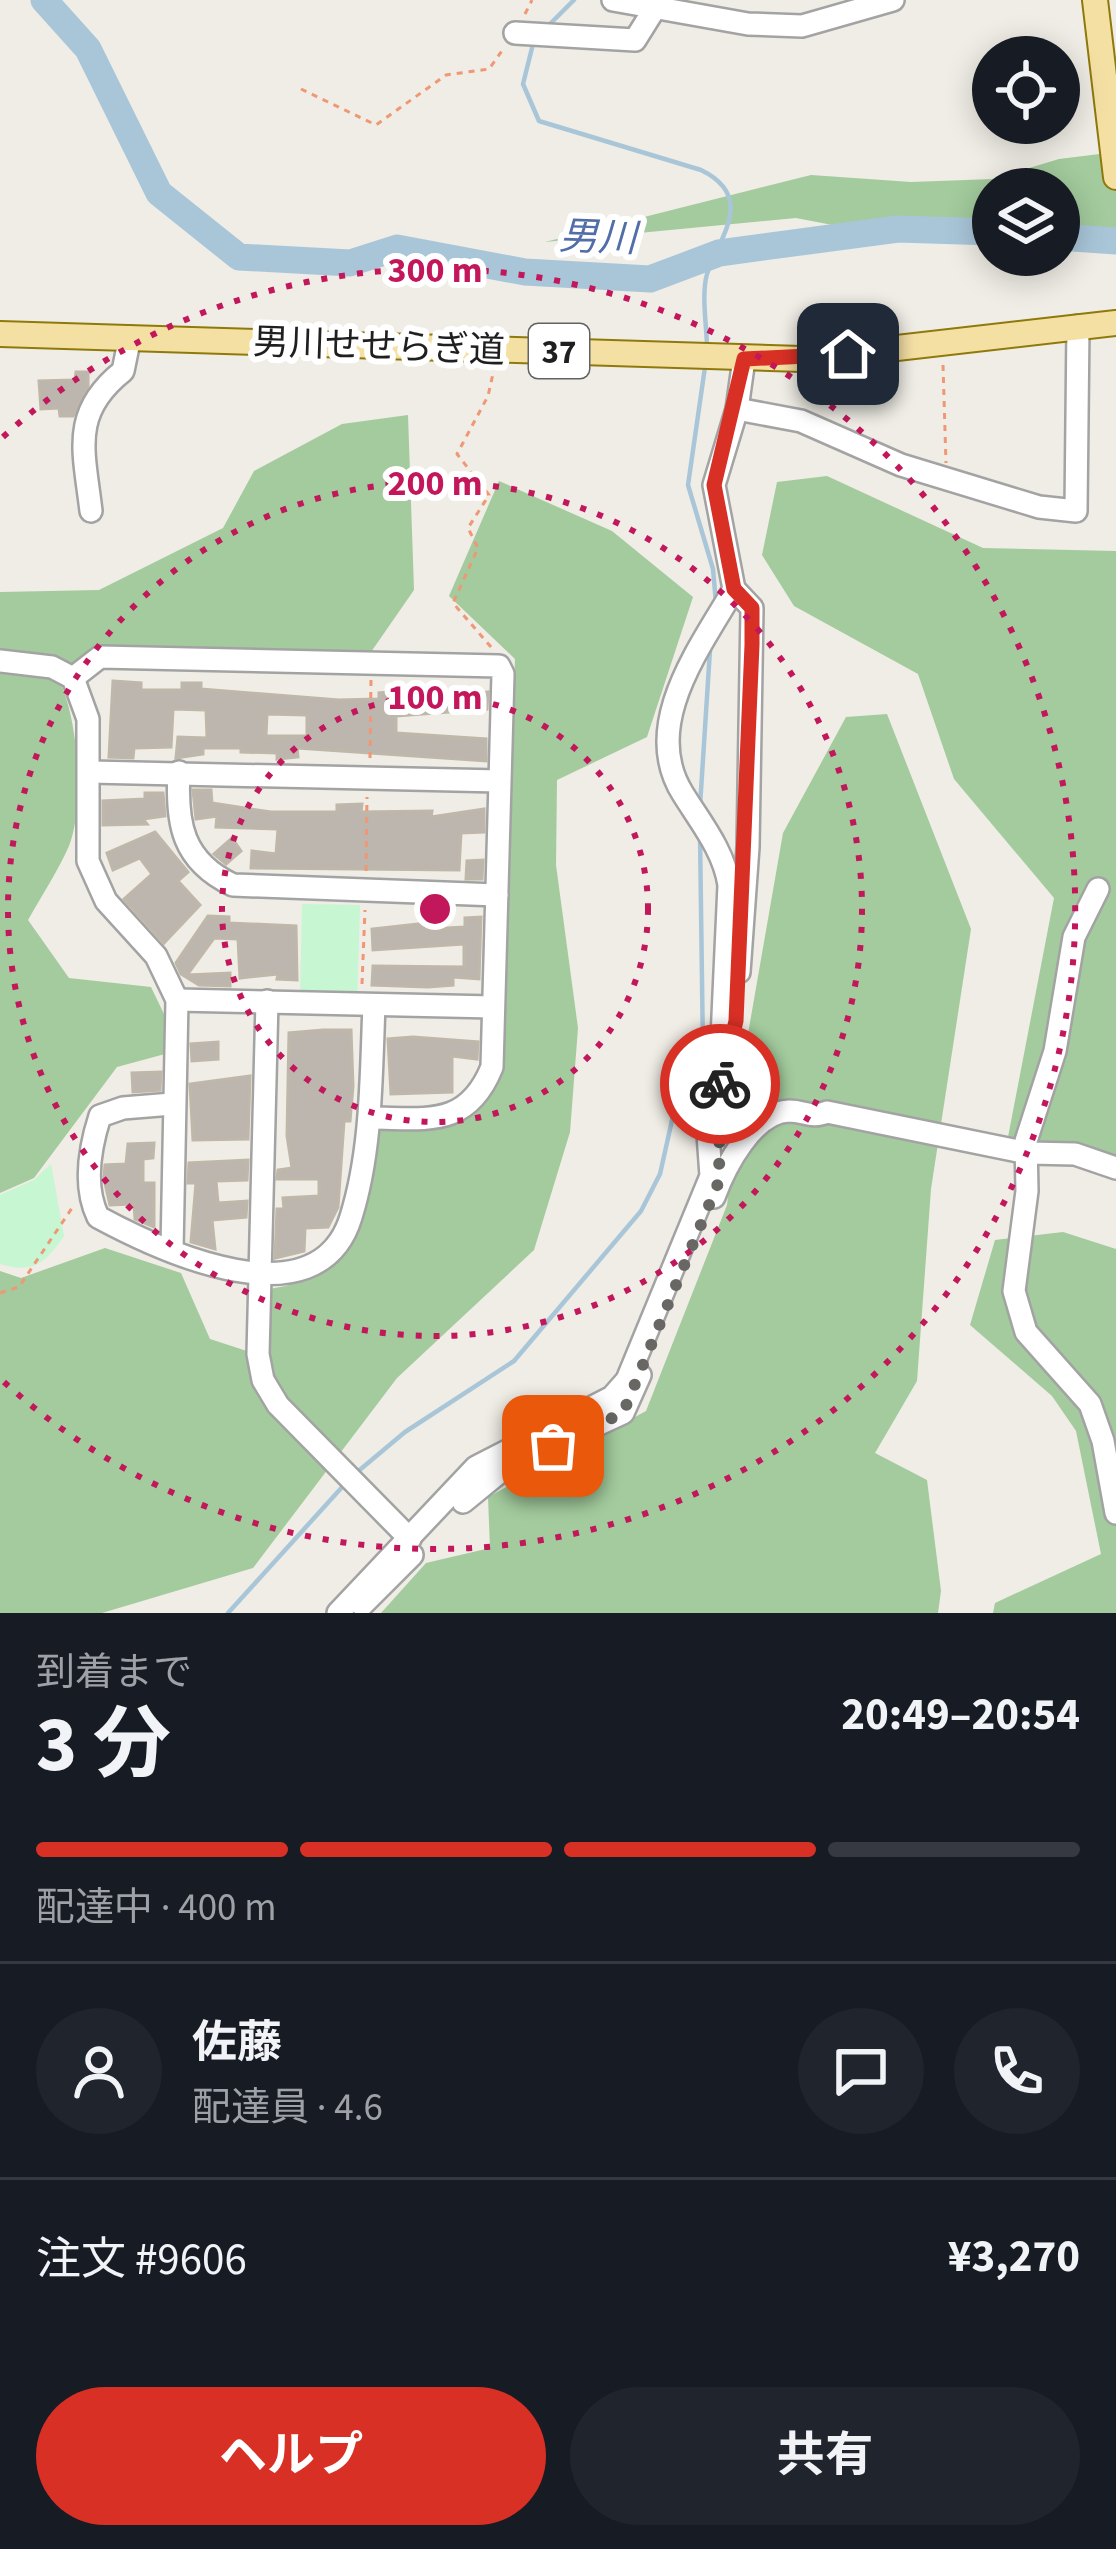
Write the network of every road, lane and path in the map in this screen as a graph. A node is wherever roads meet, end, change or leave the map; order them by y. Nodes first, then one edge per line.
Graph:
1 (532, 0) edge
2 (613, 0) edge
3 (893, 0) edge
4 (1095, 0) edge
5 (655, 8) junction
6 (515, 33) junction
7 (301, 88) dead end
8 (1114, 166) edge
9 (1116, 323) edge
10 (1078, 326) junction
11 (0, 334) edge
12 (130, 337) junction
13 (941, 343) junction
14 (526, 350) junction
15 (744, 359) junction
16 (736, 409) junction
17 (946, 477) junction
18 (91, 511) dead end
19 (734, 589) junction
20 (0, 661) edge
21 (371, 664) junction
22 (502, 670) junction
23 (73, 678) junction
24 (90, 772) junction
25 (179, 772) junction
26 (369, 777) junction
27 (499, 781) junction
28 (1098, 889) dead end
29 (365, 890) junction
30 (497, 895) junction
31 (177, 1000) junction
32 (267, 1001) junction
33 (368, 1005) junction
34 (493, 1007) junction
35 (172, 1104) junction
36 (370, 1118) junction
37 (1028, 1153) junction
38 (1116, 1168) edge
39 (719, 1181) junction
40 (90, 1186) junction
41 (172, 1250) junction
42 (261, 1275) junction
43 (0, 1293) edge
44 (1116, 1513) edge
45 (410, 1539) junction
46 (338, 1613) edge
47 (355, 1613) edge

1 - 6 path
2 - 5 street
3 - 5 street
4 - 8 main road
5 - 6 street
6 - 7 path
9 - 10 main road, 男川せせらぎ道 / 37
10 - 13 main road, 男川せせらぎ道 / 37
10 - 17 street
11 - 12 main road, 男川せせらぎ道 / 37
12 - 14 main road, 男川せせらぎ道 / 37
12 - 18 street
13 - 15 main road, 男川せせらぎ道 / 37
13 - 17 path
14 - 15 main road, 男川せせらぎ道 / 37
14 - 22 path
15 - 16 street
16 - 17 street
16 - 19 street
19 - 39 street
19 - 45 street
20 - 23 street
21 - 22 street
21 - 23 street
21 - 26 path
22 - 27 street
23 - 24 street
24 - 25 street
24 - 31 street
25 - 26 street
25 - 29 street
26 - 27 street
26 - 29 path
27 - 30 street
28 - 37 street
29 - 30 street
29 - 33 path
30 - 34 street
31 - 32 street
31 - 35 street
32 - 33 street
32 - 42 street
33 - 34 street
33 - 36 street
34 - 36 street
35 - 40 street
35 - 41 street
36 - 42 street
37 - 38 street
37 - 39 street
37 - 44 street
39 - 47 street
40 - 41 street
40 - 43 path
41 - 42 street
42 - 45 street
45 - 46 street

